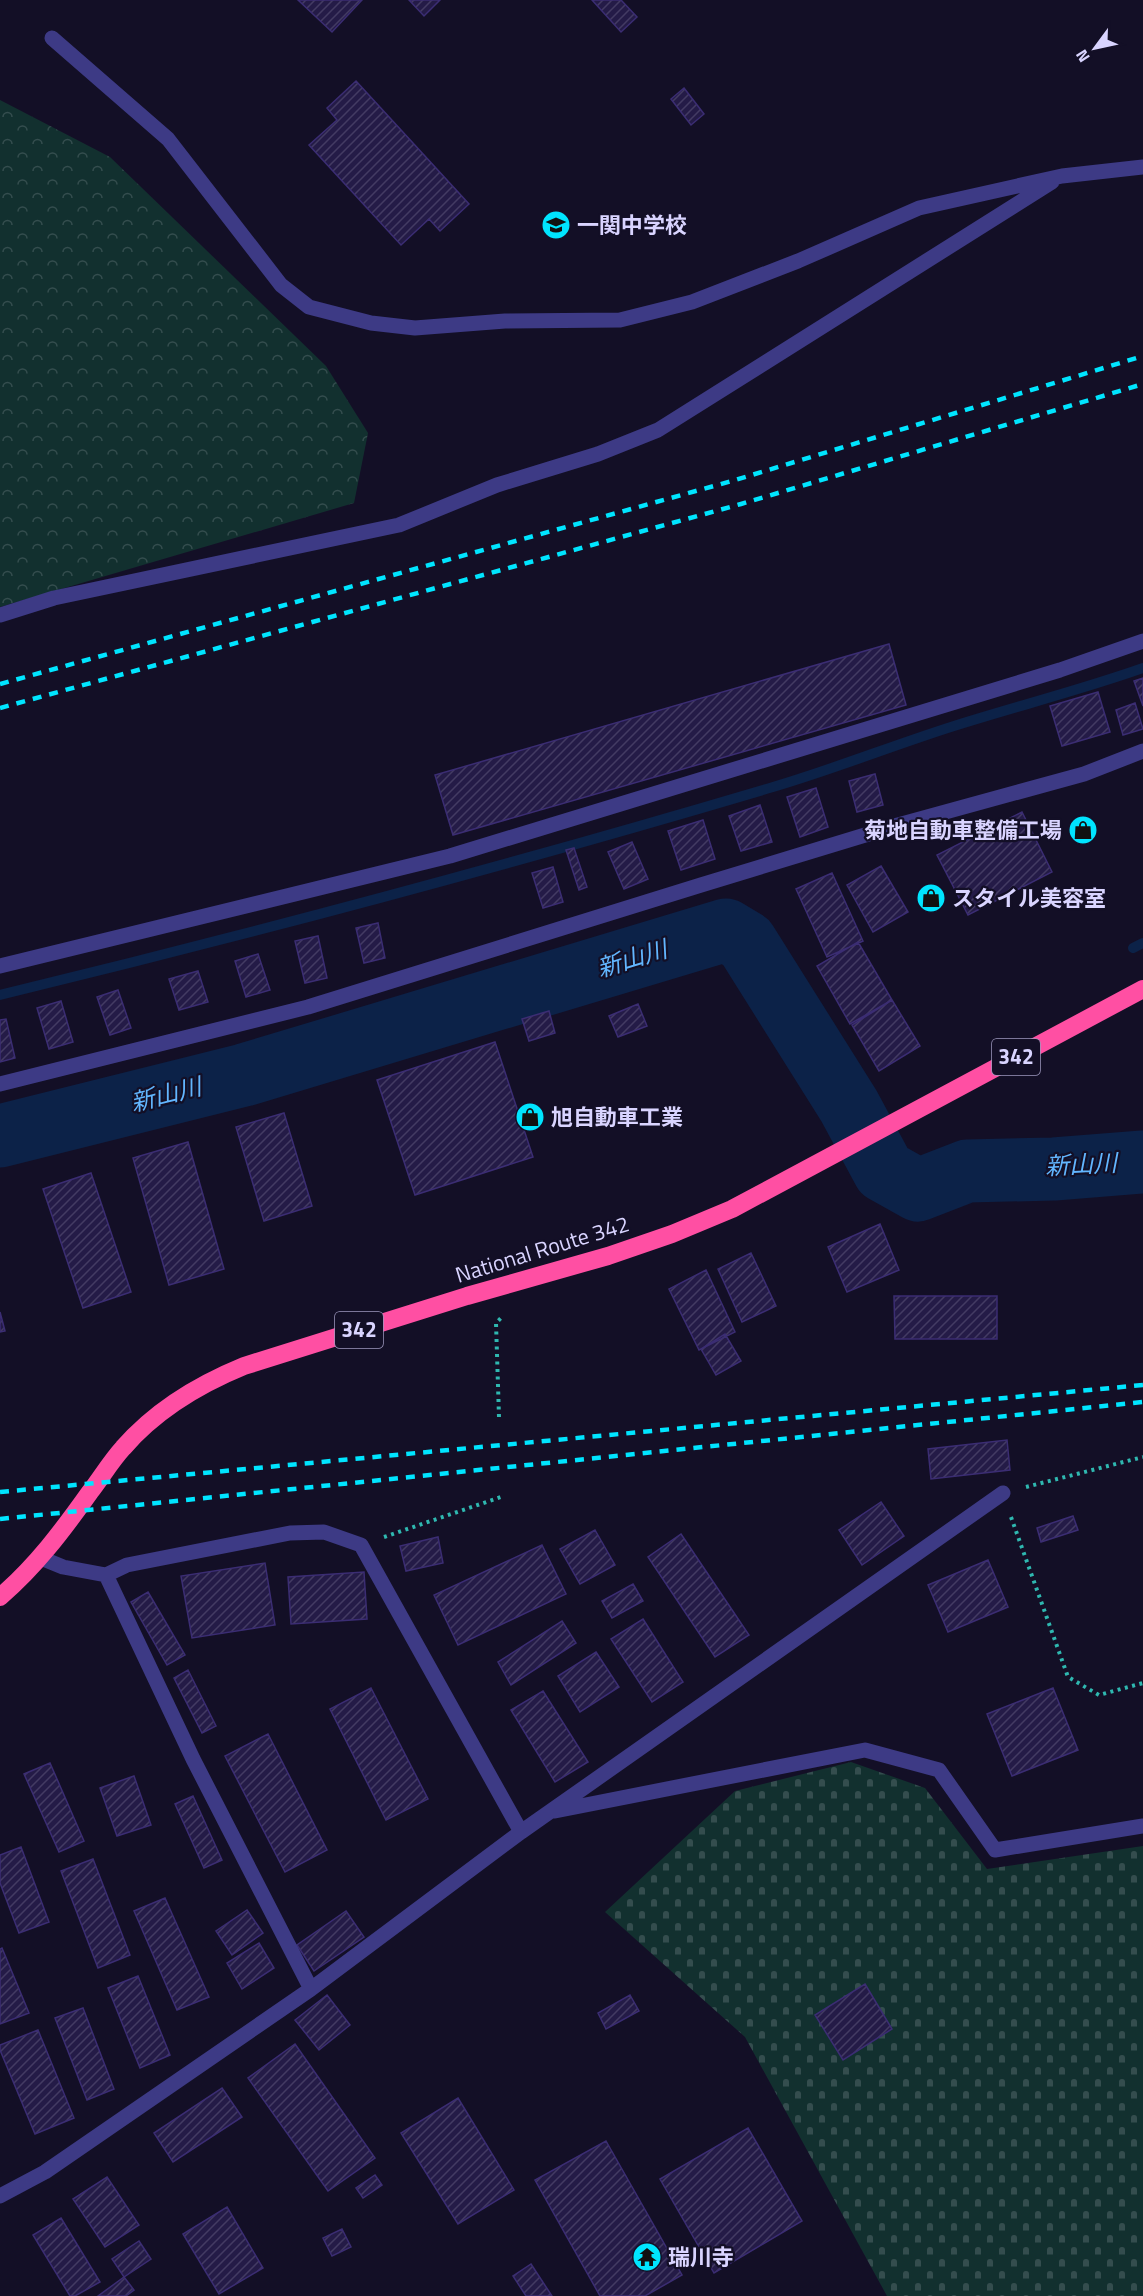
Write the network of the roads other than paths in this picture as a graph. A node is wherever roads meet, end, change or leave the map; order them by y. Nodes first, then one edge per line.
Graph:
1 (52, 38) dead end
2 (1143, 167) edge
3 (1062, 176) junction
4 (0, 615) edge
5 (1143, 641) edge
6 (1143, 751) edge
7 (0, 966) edge
8 (1143, 989) edge
9 (0, 1084) edge
10 (1003, 1493) road end
11 (41, 1558) junction
12 (106, 1575) junction
13 (0, 1597) edge
14 (549, 1812) junction
15 (1143, 1827) edge
16 (521, 1832) junction
17 (311, 1989) junction
18 (0, 2196) edge

1 - 3 street
2 - 3 street
3 - 4 street
5 - 7 street
6 - 9 street
8 - 11 highway, National Route 342 / 342
10 - 14 street
11 - 12 street
11 - 13 highway, National Route 342 / 342
12 - 16 street
12 - 17 street
14 - 15 street
14 - 16 street
16 - 17 street
17 - 18 street

